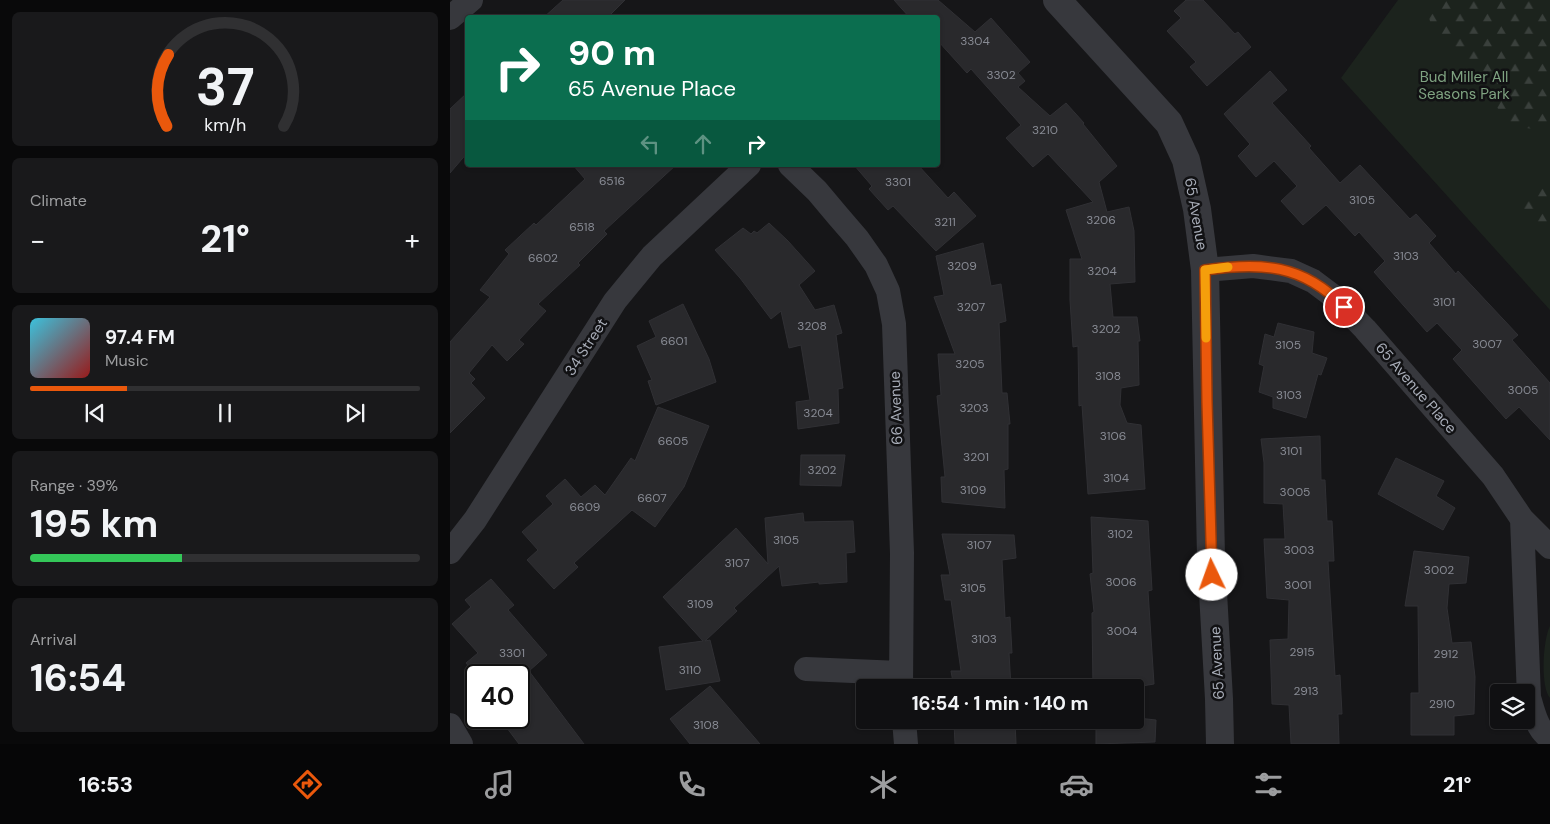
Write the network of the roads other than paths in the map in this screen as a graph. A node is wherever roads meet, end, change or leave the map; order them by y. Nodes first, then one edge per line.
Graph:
1 (471, 0) edge
2 (1057, 0) edge
3 (450, 18) edge
4 (747, 167) edge
5 (792, 167) edge
6 (1205, 270) junction
7 (1522, 519) junction
8 (1550, 547) edge
9 (450, 552) edge
10 (806, 669) dead end
11 (892, 679) edge
12 (901, 679) edge
13 (450, 725) edge
14 (905, 729) edge
15 (1550, 738) edge
16 (461, 744) edge
17 (906, 744) edge
18 (1220, 744) edge

1 - 3 street
2 - 6 street, 65 Avenue
4 - 9 street, 34 Street
5 - 12 street, 66 Avenue
6 - 7 street, 65 Avenue Place
6 - 18 street, 65 Avenue
7 - 8 street, 65 Avenue Place
7 - 15 street
10 - 11 street
13 - 16 street
14 - 17 street

